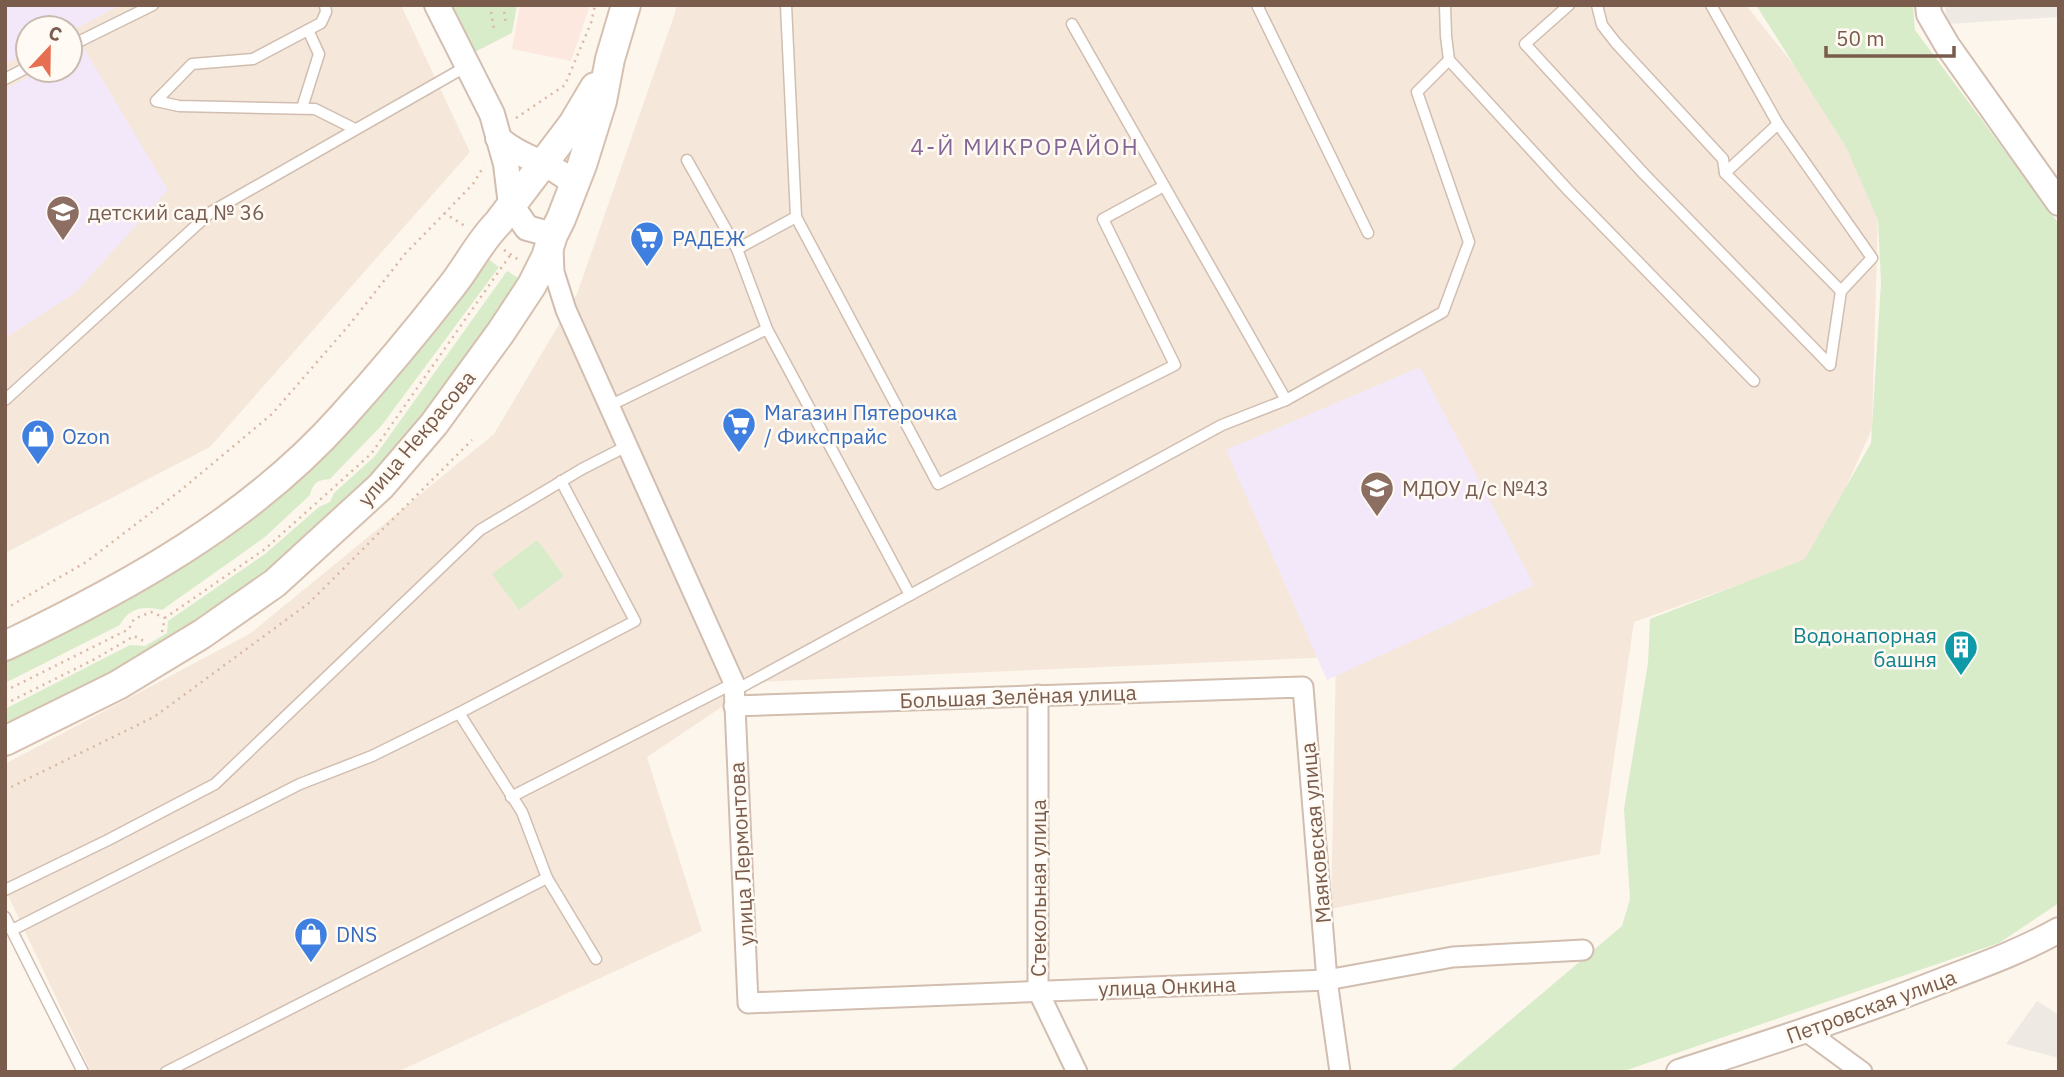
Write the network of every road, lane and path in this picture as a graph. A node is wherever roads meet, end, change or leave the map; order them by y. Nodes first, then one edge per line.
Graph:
1 (153, 5) edge
2 (325, 5) edge
3 (437, 5) edge
4 (490, 5) edge
5 (503, 5) edge
6 (595, 5) edge
7 (626, 5) edge
8 (786, 5) edge
9 (1257, 5) edge
10 (1446, 5) edge
11 (1569, 5) edge
12 (1597, 5) edge
13 (1711, 5) edge
14 (1928, 5) edge
15 (506, 24) dead end
16 (1072, 24) dead end
17 (494, 29) dead end
18 (308, 30) junction
19 (84, 39) edge
20 (610, 59) junction
21 (1449, 60) junction
22 (467, 65) junction
23 (302, 108) junction
24 (516, 118) dead end
25 (1778, 124) junction
26 (355, 129) junction
27 (498, 138) junction
28 (687, 160) dead end
29 (542, 163) junction
30 (485, 165) dead end
31 (1725, 173) junction
32 (575, 185) junction
33 (1164, 186) junction
34 (2059, 203) edge
35 (511, 205) junction
36 (444, 213) junction
37 (796, 217) junction
38 (1368, 233) dead end
39 (553, 234) junction
40 (484, 236) junction
41 (737, 249) junction
42 (511, 254) junction
43 (537, 275) junction
44 (1841, 291) junction
45 (767, 329) junction
46 (1754, 381) dead end
47 (5, 400) edge
48 (1286, 400) junction
49 (609, 406) junction
50 (471, 440) dead end
51 (627, 446) junction
52 (561, 481) junction
53 (910, 596) junction
54 (5, 609) edge
55 (165, 618) junction
56 (154, 637) dead end
57 (145, 641) dead end
58 (5, 646) edge
59 (1303, 687) joint
60 (5, 691) edge
61 (734, 693) junction
62 (1038, 695) junction
63 (5, 704) edge
64 (459, 713) junction
65 (5, 741) edge
66 (5, 790) edge
67 (511, 797) junction
68 (547, 878) junction
69 (5, 890) edge
70 (5, 917) edge
71 (12, 930) junction
72 (2059, 930) edge
73 (1583, 950) dead end
74 (596, 959) dead end
75 (1328, 980) junction
76 (1038, 991) junction
77 (748, 1003) joint
78 (1806, 1031) junction
79 (83, 1072) edge
80 (166, 1072) edge
81 (1077, 1072) edge
82 (1340, 1072) edge
83 (1679, 1072) edge
84 (1862, 1072) edge

1 - 19 lane
2 - 18 lane
3 - 22 street
4 - 17 path
5 - 15 path
6 - 24 path
7 - 20 main road, улица Некрасова
8 - 37 lane
9 - 38 lane
10 - 21 lane
11 - 44 lane
12 - 31 lane
13 - 25 lane
14 - 34 street
16 - 33 lane
18 - 23 lane
18 - 23 lane
20 - 29 main road, улица Некрасова
20 - 32 main road, улица Некрасова
21 - 46 lane
21 - 48 lane
22 - 26 lane
22 - 27 street
23 - 26 lane
25 - 31 lane
25 - 44 lane
26 - 47 lane
27 - 29 street
27 - 35 street
28 - 41 lane
29 - 32 street
29 - 35 main road, улица Некрасова
30 - 36 path
31 - 44 lane
32 - 39 main road, улица Некрасова
33 - 37 lane
33 - 48 lane
35 - 39 street
35 - 40 main road, улица Некрасова
36 - 40 path
36 - 54 path
37 - 41 lane
39 - 43 main road, улица Некрасова
39 - 49 street
40 - 42 path
40 - 58 main road, улица Некрасова
41 - 45 lane
42 - 43 path
42 - 55 path
43 - 65 main road, улица Некрасова
45 - 49 lane
45 - 53 lane
48 - 53 lane
49 - 51 street
50 - 66 path
51 - 52 lane
51 - 61 street
52 - 64 lane
52 - 69 lane
53 - 61 lane
55 - 56 path
55 - 60 path
57 - 63 path
59 - 62 street, Большая Зелёная улица
59 - 75 street, Маяковская улица
61 - 62 street, Большая Зелёная улица
61 - 67 lane
61 - 77 street, улица Лермонтова
62 - 76 street, Стекольная улица
64 - 67 lane
64 - 71 lane
67 - 68 lane
68 - 74 lane
68 - 80 lane
70 - 71 lane
71 - 79 lane
72 - 78 street, Петровская улица
73 - 75 street, улица Онкина
75 - 76 street, улица Онкина
75 - 82 street, Маяковская улица
76 - 77 street, улица Онкина
76 - 81 street, Стекольная улица
78 - 83 street, Петровская улица
78 - 84 street

